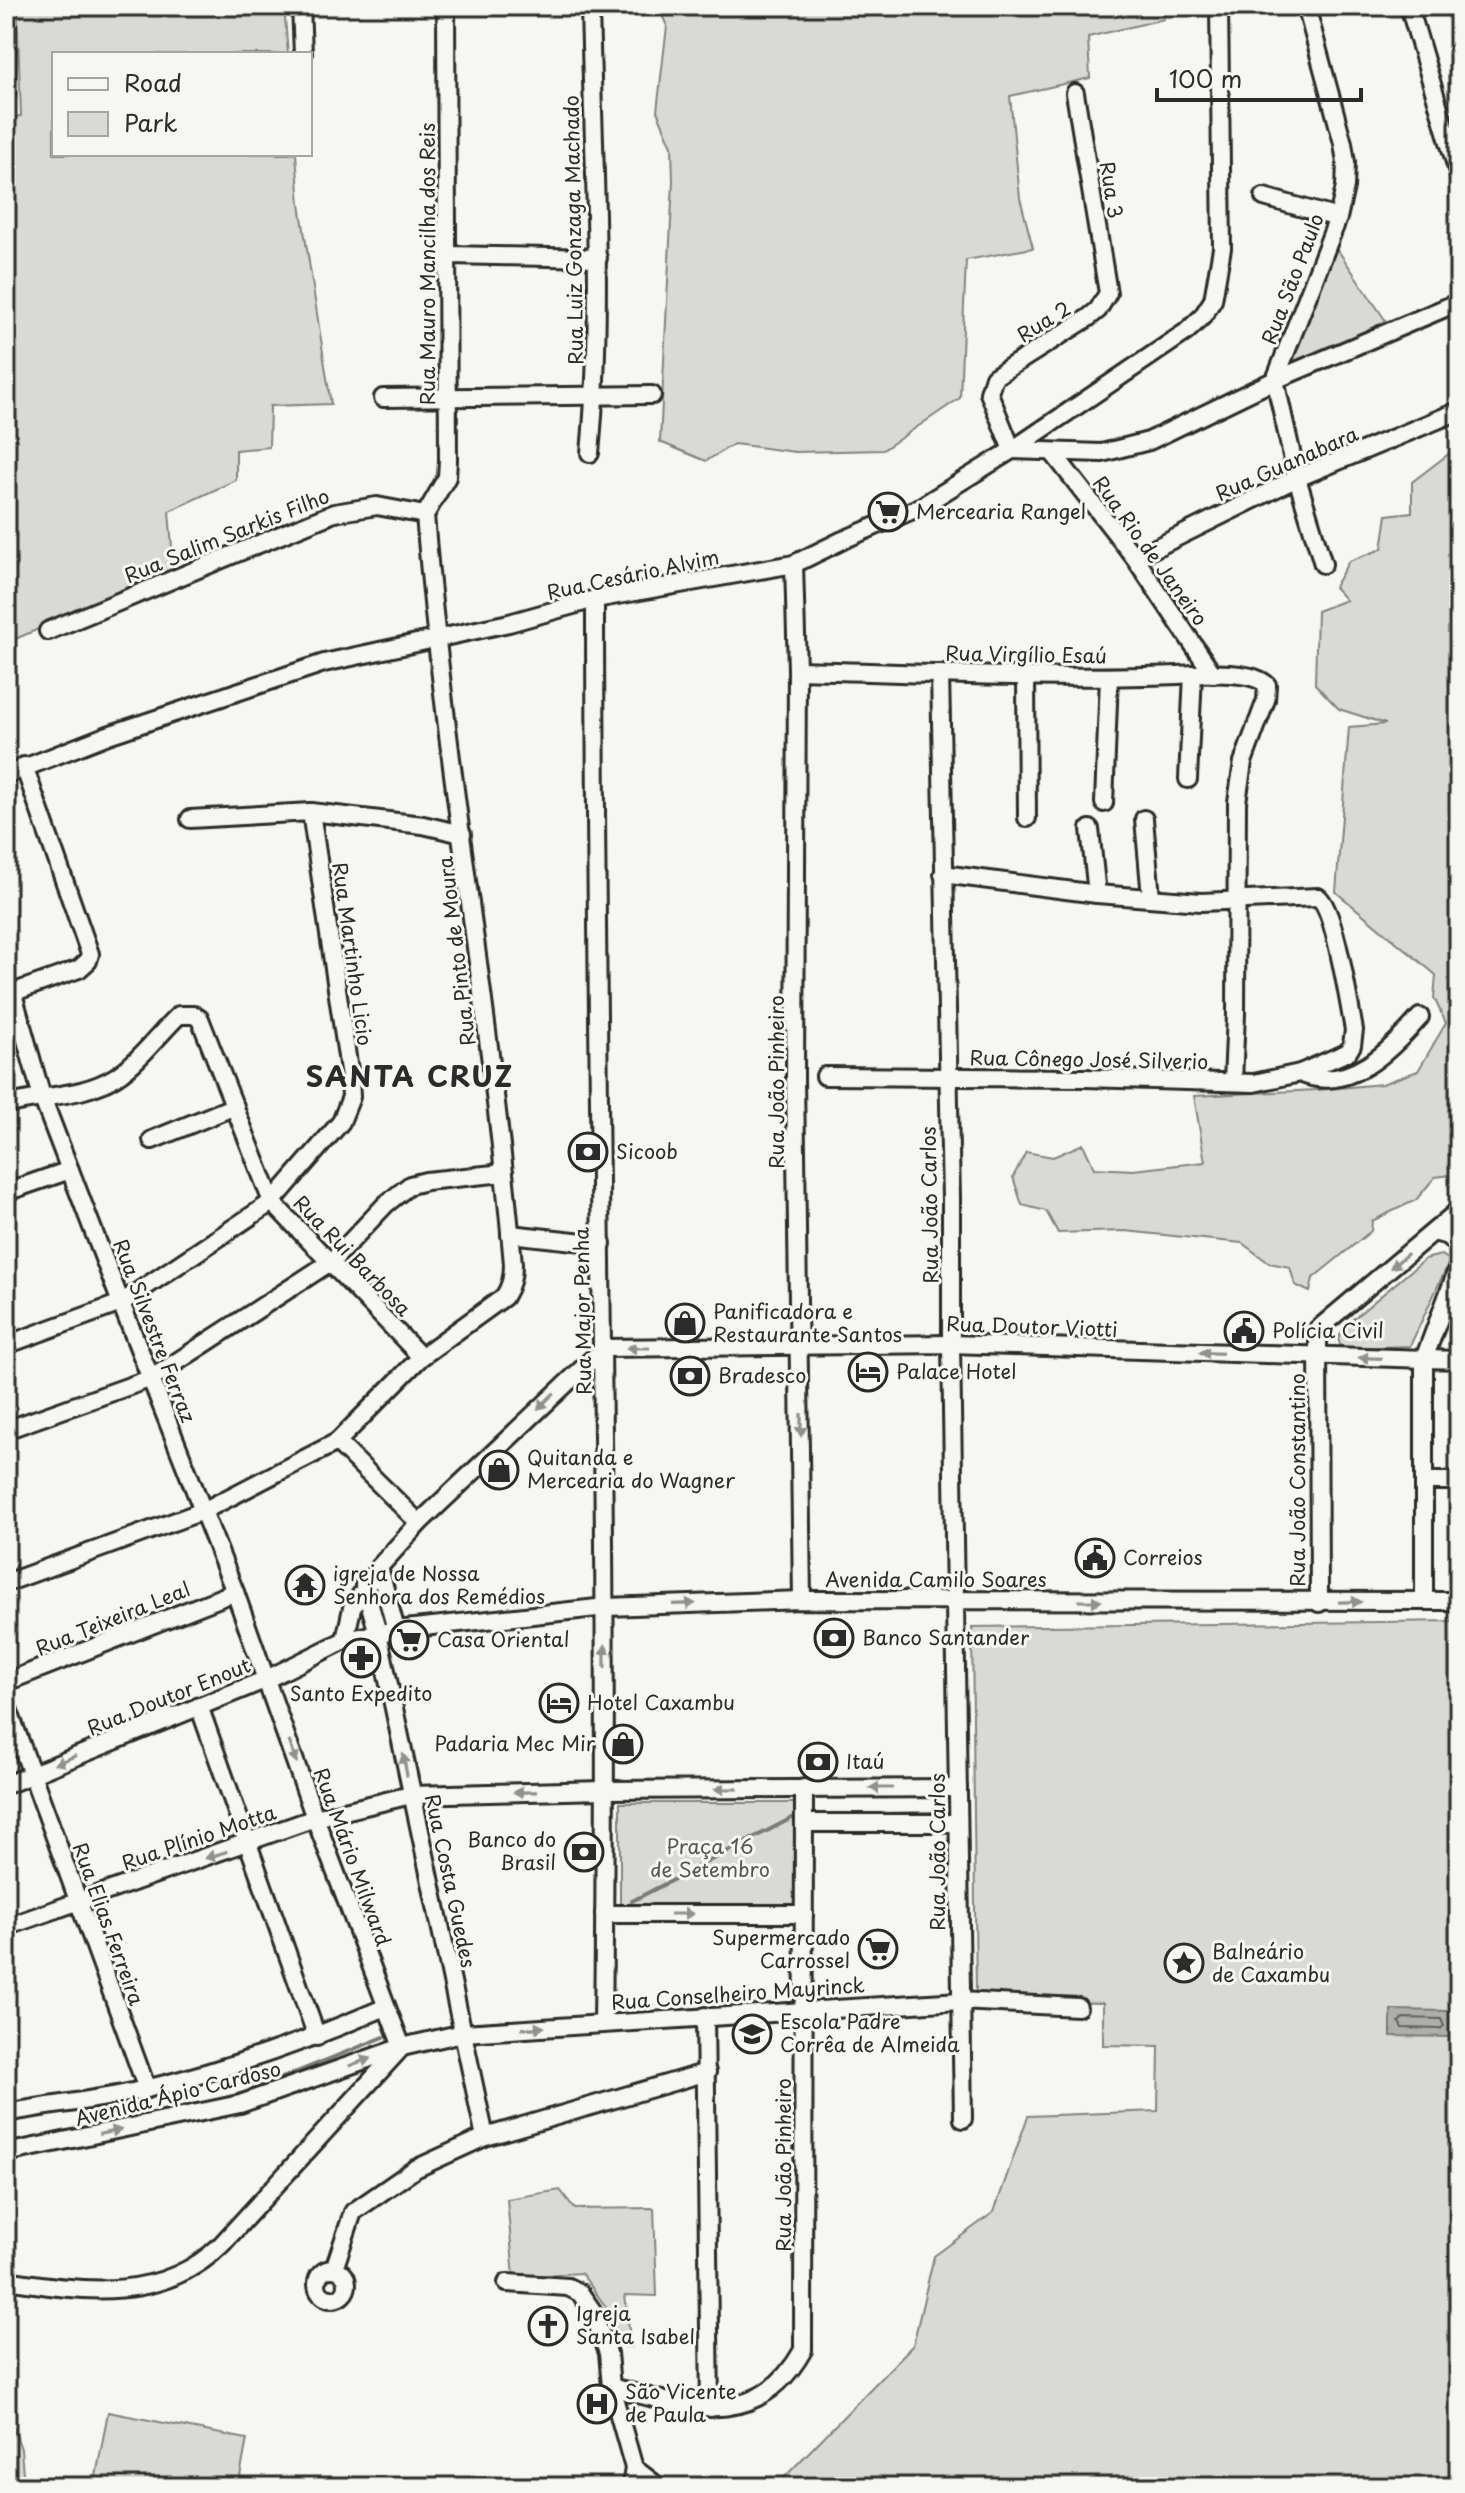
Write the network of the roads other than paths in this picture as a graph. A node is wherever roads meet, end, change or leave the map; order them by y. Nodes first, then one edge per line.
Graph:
1 (7, 6) edge
2 (301, 6) edge
3 (446, 6) edge
4 (590, 6) edge
5 (1219, 6) edge
6 (1306, 6) edge
7 (1409, 6) edge
8 (303, 52) edge
9 (1075, 93) dead end
10 (6, 95) edge
11 (1459, 176) edge
12 (1264, 197) dead end
13 (1338, 218) junction
14 (448, 255) junction
15 (598, 258) junction
16 (1108, 293) joint
17 (1459, 302) edge
18 (1275, 380) junction
19 (652, 395) dead end
20 (449, 397) junction
21 (595, 397) junction
22 (383, 398) dead end
23 (1459, 411) edge
24 (1012, 450) junction
25 (590, 453) dead end
26 (1053, 453) junction
27 (1297, 478) junction
28 (425, 515) junction
29 (1135, 558) junction
30 (794, 564) junction
31 (1323, 564) dead end
32 (595, 599) junction
33 (48, 631) dead end
34 (435, 637) junction
35 (797, 670) junction
36 (940, 674) junction
37 (1193, 674) junction
38 (1213, 674) junction
39 (1026, 676) junction
40 (1109, 677) junction
41 (24, 766) junction
42 (6, 775) edge
43 (1188, 779) dead end
44 (1104, 803) dead end
45 (311, 812) junction
46 (1027, 818) dead end
47 (190, 819) dead end
48 (1144, 819) dead end
49 (1090, 829) dead end
50 (462, 834) junction
51 (943, 874) junction
52 (1097, 894) junction
53 (1151, 897) junction
54 (1236, 902) junction
55 (9, 994) edge
56 (1420, 1017) dead end
57 (1300, 1073) junction
58 (825, 1076) dead end
59 (948, 1078) junction
60 (1233, 1081) junction
61 (42, 1097) junction
62 (6, 1105) edge
63 (235, 1106) junction
64 (152, 1140) dead end
65 (70, 1170) junction
66 (504, 1173) junction
67 (6, 1192) edge
68 (272, 1202) junction
69 (1459, 1210) edge
70 (1434, 1232) junction
71 (510, 1234) junction
72 (602, 1244) junction
73 (1459, 1248) edge
74 (332, 1261) junction
75 (1459, 1265) edge
76 (121, 1303) junction
77 (1459, 1304) edge
78 (1438, 1319) junction
79 (1318, 1329) junction
80 (951, 1344) junction
81 (6, 1345) edge
82 (800, 1347) junction
83 (604, 1348) junction
84 (1290, 1356) junction
85 (1317, 1356) junction
86 (421, 1357) junction
87 (1424, 1359) junction
88 (1459, 1360) edge
89 (152, 1378) junction
90 (6, 1430) edge
91 (337, 1442) junction
92 (1425, 1481) junction
93 (1459, 1481) edge
94 (203, 1511) junction
95 (419, 1523) junction
96 (379, 1567) junction
97 (6, 1583) edge
98 (364, 1585) junction
99 (235, 1592) junction
100 (802, 1600) junction
101 (956, 1600) junction
102 (1424, 1601) junction
103 (1459, 1601) edge
104 (1319, 1603) junction
105 (606, 1607) junction
106 (396, 1630) junction
107 (378, 1633) junction
108 (345, 1640) junction
109 (267, 1679) junction
110 (6, 1682) edge
111 (6, 1703) edge
112 (199, 1706) junction
113 (32, 1773) junction
114 (6, 1785) edge
115 (804, 1788) junction
116 (958, 1788) junction
117 (603, 1790) junction
118 (411, 1795) junction
119 (315, 1818) junction
120 (804, 1823) junction
121 (957, 1823) junction
122 (247, 1845) junction
123 (77, 1900) junction
124 (604, 1914) junction
125 (804, 1914) junction
126 (6, 1927) edge
127 (960, 2001) junction
128 (386, 2007) junction
129 (1078, 2007) dead end
130 (804, 2009) junction
131 (705, 2016) junction
132 (603, 2023) junction
133 (463, 2033) junction
134 (317, 2037) junction
135 (402, 2047) junction
136 (707, 2072) junction
137 (147, 2089) junction
138 (6, 2113) edge
139 (963, 2119) dead end
140 (485, 2137) junction
141 (6, 2153) edge
142 (334, 2269) dead end
143 (6, 2280) edge
144 (507, 2283) dead end
145 (611, 2387) junction
146 (710, 2408) junction
147 (634, 2468) junction
148 (659, 2485) edge
149 (631, 2487) edge

1 - 10 street
2 - 8 street
3 - 14 street, Rua Mauro Mancilha dos Reis
4 - 15 street, Rua Luiz Gonzaga Machado
5 - 24 street, Rua Cesário Alvim
6 - 13 street, Rua São Paulo
7 - 11 street
9 - 16 street, Rua 3
12 - 13 street
13 - 18 street, Rua São Paulo
14 - 15 street
14 - 20 street, Rua Mauro Mancilha dos Reis
15 - 21 street, Rua Luiz Gonzaga Machado
16 - 24 street, Rua 2
17 - 18 street
18 - 26 street
18 - 27 street
19 - 21 street
20 - 21 street
20 - 22 street
20 - 28 street, Rua Mauro Mancilha dos Reis
21 - 25 street, Rua Luiz Gonzaga Machado
23 - 27 street, Rua Guanabara
24 - 26 street
24 - 30 street, Rua Cesário Alvim
26 - 29 street, Rua Rio de Janeiro
27 - 29 street, Rua Guanabara
27 - 31 street
28 - 33 street, Rua Salim Sarkis Filho
28 - 34 street, Rua Pinto de Moura
29 - 38 street, Rua Rio de Janeiro
30 - 32 street, Rua Cesário Alvim
30 - 35 street, Rua João Pinheiro
32 - 34 street, Rua Cesário Alvim
32 - 72 street, Rua Major Penha
34 - 41 street, Rua Cesário Alvim
34 - 50 street, Rua Pinto de Moura
35 - 36 street, Rua Virgílio Esaú
35 - 82 street, Rua João Pinheiro
36 - 39 street, Rua Virgílio Esaú
36 - 51 street, Rua João Carlos
37 - 38 street, Rua Virgílio Esaú
37 - 40 street, Rua Virgílio Esaú
37 - 43 street
38 - 54 street, Rua Virgílio Esaú
39 - 40 street, Rua Virgílio Esaú
39 - 46 street
40 - 44 street
41 - 42 street, Rua Cesário Alvim
41 - 55 street
45 - 47 street
45 - 50 street
45 - 68 street, Rua Martinho Licio
48 - 53 street
49 - 52 street
50 - 66 street, Rua Pinto de Moura
51 - 52 street
51 - 59 street, Rua João Carlos
52 - 53 street
53 - 54 street
54 - 57 street, Rua Cônego José Silverio
54 - 60 street
55 - 61 street, Rua Silvestre Ferraz
56 - 57 street
57 - 60 street, Rua Cônego José Silverio
58 - 59 street, Rua Cônego José Silverio
59 - 60 street, Rua Cônego José Silverio
59 - 80 street, Rua João Carlos
61 - 62 street
61 - 63 street, Rua Rui Barbosa
61 - 65 street, Rua Silvestre Ferraz
63 - 64 street
63 - 68 street, Rua Rui Barbosa
65 - 67 street
65 - 76 street, Rua Silvestre Ferraz
66 - 71 street, Rua Pinto de Moura
66 - 74 street
68 - 74 street, Rua Rui Barbosa
68 - 76 street, Rua Martinho Licio
69 - 70 street
70 - 73 street
70 -> 79 street
71 - 72 street
71 - 86 street, Rua Pinto de Moura
72 - 83 street, Rua Major Penha
74 - 86 street, Rua Rui Barbosa
74 - 89 street
75 - 78 street
76 - 81 street, Rua Martinho Licio
76 - 89 street, Rua Silvestre Ferraz
77 - 78 street
78 - 87 street
79 - 84 street
79 - 85 street, Rua João Constantino
80 - 82 street, Rua Doutor Viotti
84 -> 80 street, Rua Doutor Viotti
80 - 101 street, Rua João Carlos
82 -> 83 street, Rua Doutor Viotti
82 -> 100 street, Rua João Pinheiro
83 -> 95 street
83 - 105 street, Rua Major Penha
84 - 85 street, Rua Doutor Viotti
87 -> 85 street, Rua Doutor Viotti
85 - 104 street, Rua João Constantino
86 - 91 street, Rua Pinto de Moura
87 - 88 street, Rua Doutor Viotti
87 - 92 street
89 - 90 street
89 - 94 street, Rua Silvestre Ferraz
91 - 94 street, Rua Pinto de Moura
91 - 95 street
92 - 93 street
92 - 102 street
94 - 97 street, Rua Pinto de Moura
94 - 99 street, Rua Silvestre Ferraz
95 - 96 street
96 - 98 street
96 - 106 street
98 - 107 street, Rua Costa Guedes
98 - 108 street
99 - 109 street, Rua Silvestre Ferraz
99 - 110 street, Rua Teixeira Leal
100 - 101 street, Avenida Camilo Soares
105 -> 100 street, Avenida Camilo Soares
101 -> 104 street, Avenida Camilo Soares
101 - 116 street, Rua João Carlos
102 - 103 street, Avenida Camilo Soares
104 -> 102 street, Avenida Camilo Soares
105 - 106 street, Avenida Camilo Soares
117 -> 105 street, Rua Major Penha
106 - 107 street, Rua Doutor Enout
107 - 108 street, Rua Doutor Enout
118 -> 107 street, Rua Costa Guedes
108 - 109 street, Rua Doutor Enout
109 - 112 street, Rua Doutor Enout
109 -> 119 street, Rua Mário Milward
111 - 113 street, Rua Elias Ferreira
112 -> 113 street, Rua Doutor Enout
112 - 122 street
113 - 114 street, Rua Doutor Enout
113 - 123 street, Rua Elias Ferreira
116 -> 115 street, Rua Plínio Motta
115 -> 117 street, Rua Plínio Motta
115 - 120 street, Rua João Pinheiro
116 - 121 street, Rua João Carlos
117 -> 118 street, Rua Plínio Motta
117 - 124 street, Rua Major Penha
118 - 119 street, Rua Plínio Motta
118 - 133 street, Rua Costa Guedes
119 - 122 street, Rua Plínio Motta
119 - 128 street, Rua Mário Milward
120 - 121 street
120 - 125 street, Rua João Pinheiro
121 - 127 street, Rua João Carlos
122 -> 123 street, Rua Plínio Motta
122 - 134 street
123 - 126 street, Rua Plínio Motta
123 - 137 street, Rua Elias Ferreira
124 -> 125 street
124 - 132 street, Rua Major Penha
125 - 130 street, Rua João Pinheiro
127 - 129 street, Rua Conselheiro Mayrinck
127 - 130 street, Rua Conselheiro Mayrinck
127 - 139 street, Rua João Carlos
128 - 134 street, Avenida Ápio Cardoso
128 - 135 street, Rua Mário Milward
130 - 131 street, Rua Conselheiro Mayrinck
130 - 146 street, Rua João Pinheiro
131 - 132 street, Rua Conselheiro Mayrinck
131 - 136 street
133 -> 132 street, Rua Conselheiro Mayrinck
133 - 135 street, Rua Conselheiro Mayrinck
133 - 140 street, Rua Costa Guedes
134 - 137 street, Avenida Ápio Cardoso
141 -> 135 street, Avenida Ápio Cardoso
135 - 143 street
136 - 140 street
136 - 146 street
137 - 138 street, Avenida Ápio Cardoso
140 - 142 street
144 - 145 street
145 - 146 street
145 - 147 street
147 - 148 street
147 - 149 street

